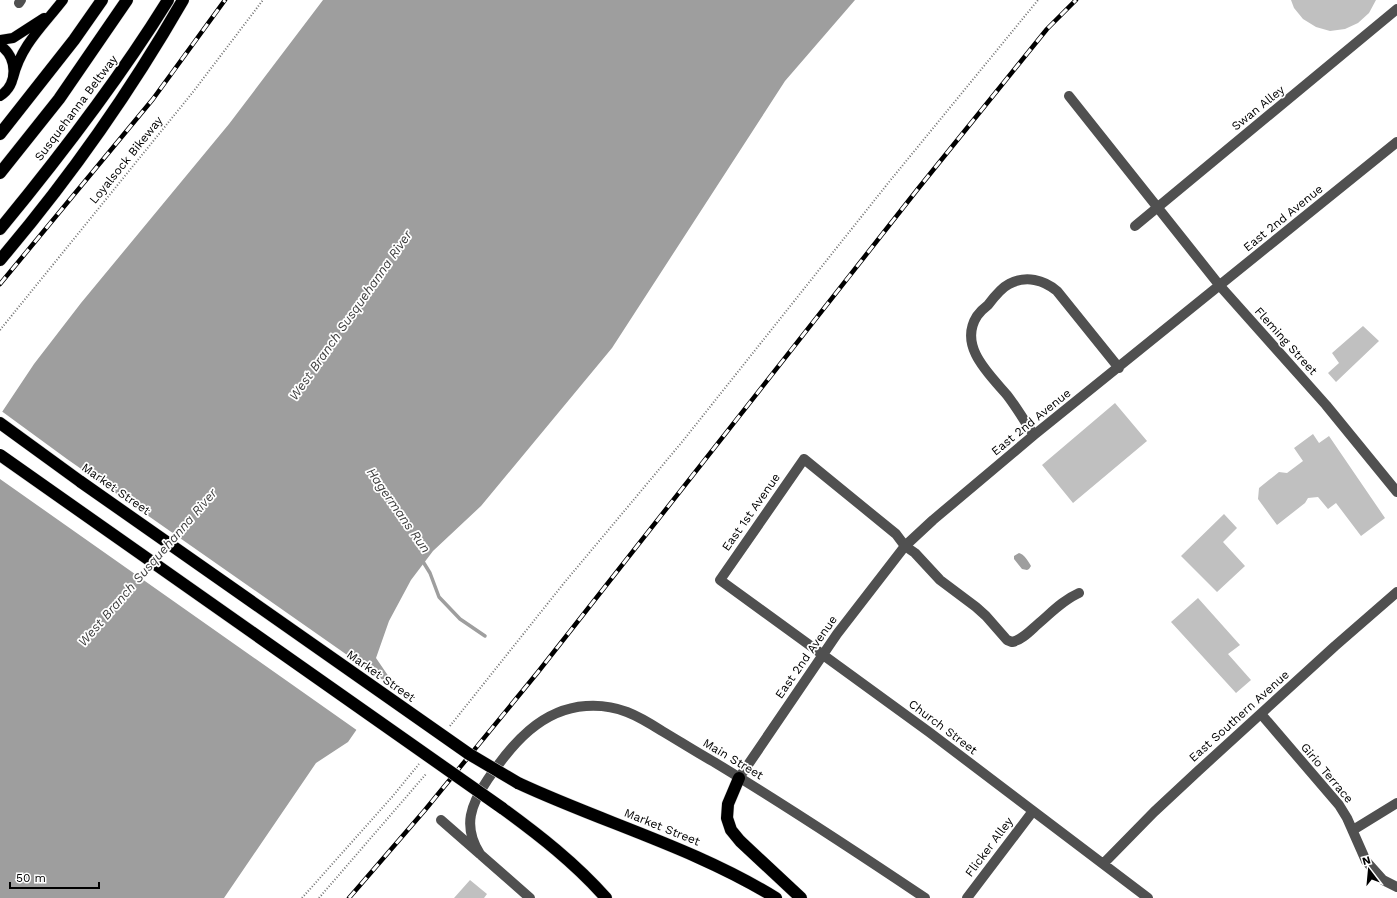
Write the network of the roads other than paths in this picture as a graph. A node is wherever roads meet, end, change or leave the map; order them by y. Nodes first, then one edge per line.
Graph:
1 (63, 0) edge
2 (102, 0) edge
3 (127, 0) edge
4 (168, 0) edge
5 (182, 0) edge
6 (1397, 8) edge
7 (56, 10) junction
8 (0, 40) edge
9 (0, 45) edge
10 (13, 78) junction
11 (0, 96) edge
12 (1069, 96) dead end
13 (0, 134) edge
14 (1397, 142) edge
15 (0, 173) edge
16 (1158, 207) junction
17 (1134, 226) dead end
18 (0, 229) edge
19 (0, 260) edge
20 (1220, 286) junction
21 (1119, 368) junction
22 (0, 423) edge
23 (1034, 436) junction
24 (0, 455) edge
25 (1397, 492) edge
26 (905, 546) junction
27 (720, 580) joint
28 (1397, 592) edge
29 (1079, 593) dead end
30 (823, 655) junction
31 (1261, 714) junction
32 (739, 778) junction
33 (1397, 803) edge
34 (1033, 811) junction
35 (441, 820) dead end
36 (1353, 830) junction
37 (480, 854) junction
38 (1103, 864) junction
39 (1397, 886) edge
40 (1145, 897) edge
41 (530, 898) edge
42 (606, 898) edge
43 (776, 898) edge
44 (802, 898) edge
45 (925, 898) edge
46 (967, 898) edge

1 - 7 main road
2 - 13 highway
3 - 15 highway, Susquehanna Beltway
4 - 18 highway, Susquehanna Beltway
5 - 19 highway
6 - 16 street, Swan Alley
7 - 8 main road
7 - 10 main road
9 - 10 main road
10 - 11 main road
12 - 16 street, Fleming Street
14 - 20 street, East 2nd Avenue
16 - 17 street, Swan Alley
16 - 20 street, Fleming Street
20 - 21 street, East 2nd Avenue
20 - 25 street, Fleming Street
21 - 23 street, East 2nd Avenue
21 - 23 street
22 - 43 highway, Market Street, bridge
23 - 26 street, East 2nd Avenue
24 - 42 highway, bridge
26 - 27 street, East 1st Avenue
26 - 29 street
26 - 30 street, East 2nd Avenue
27 - 30 street, Church Street
28 - 31 street, East Southern Avenue
30 - 32 street, East 2nd Avenue
30 - 34 street, Church Street
31 - 36 street, Girio Terrace
31 - 38 street, East Southern Avenue
32 - 37 street, Main Street
32 - 44 highway
32 - 45 street, Main Street
33 - 36 street
34 - 38 street, Church Street
34 - 46 street, Flicker Alley
35 - 37 street
36 - 39 street, Girio Terrace
37 - 41 street
38 - 40 street, Church Street

